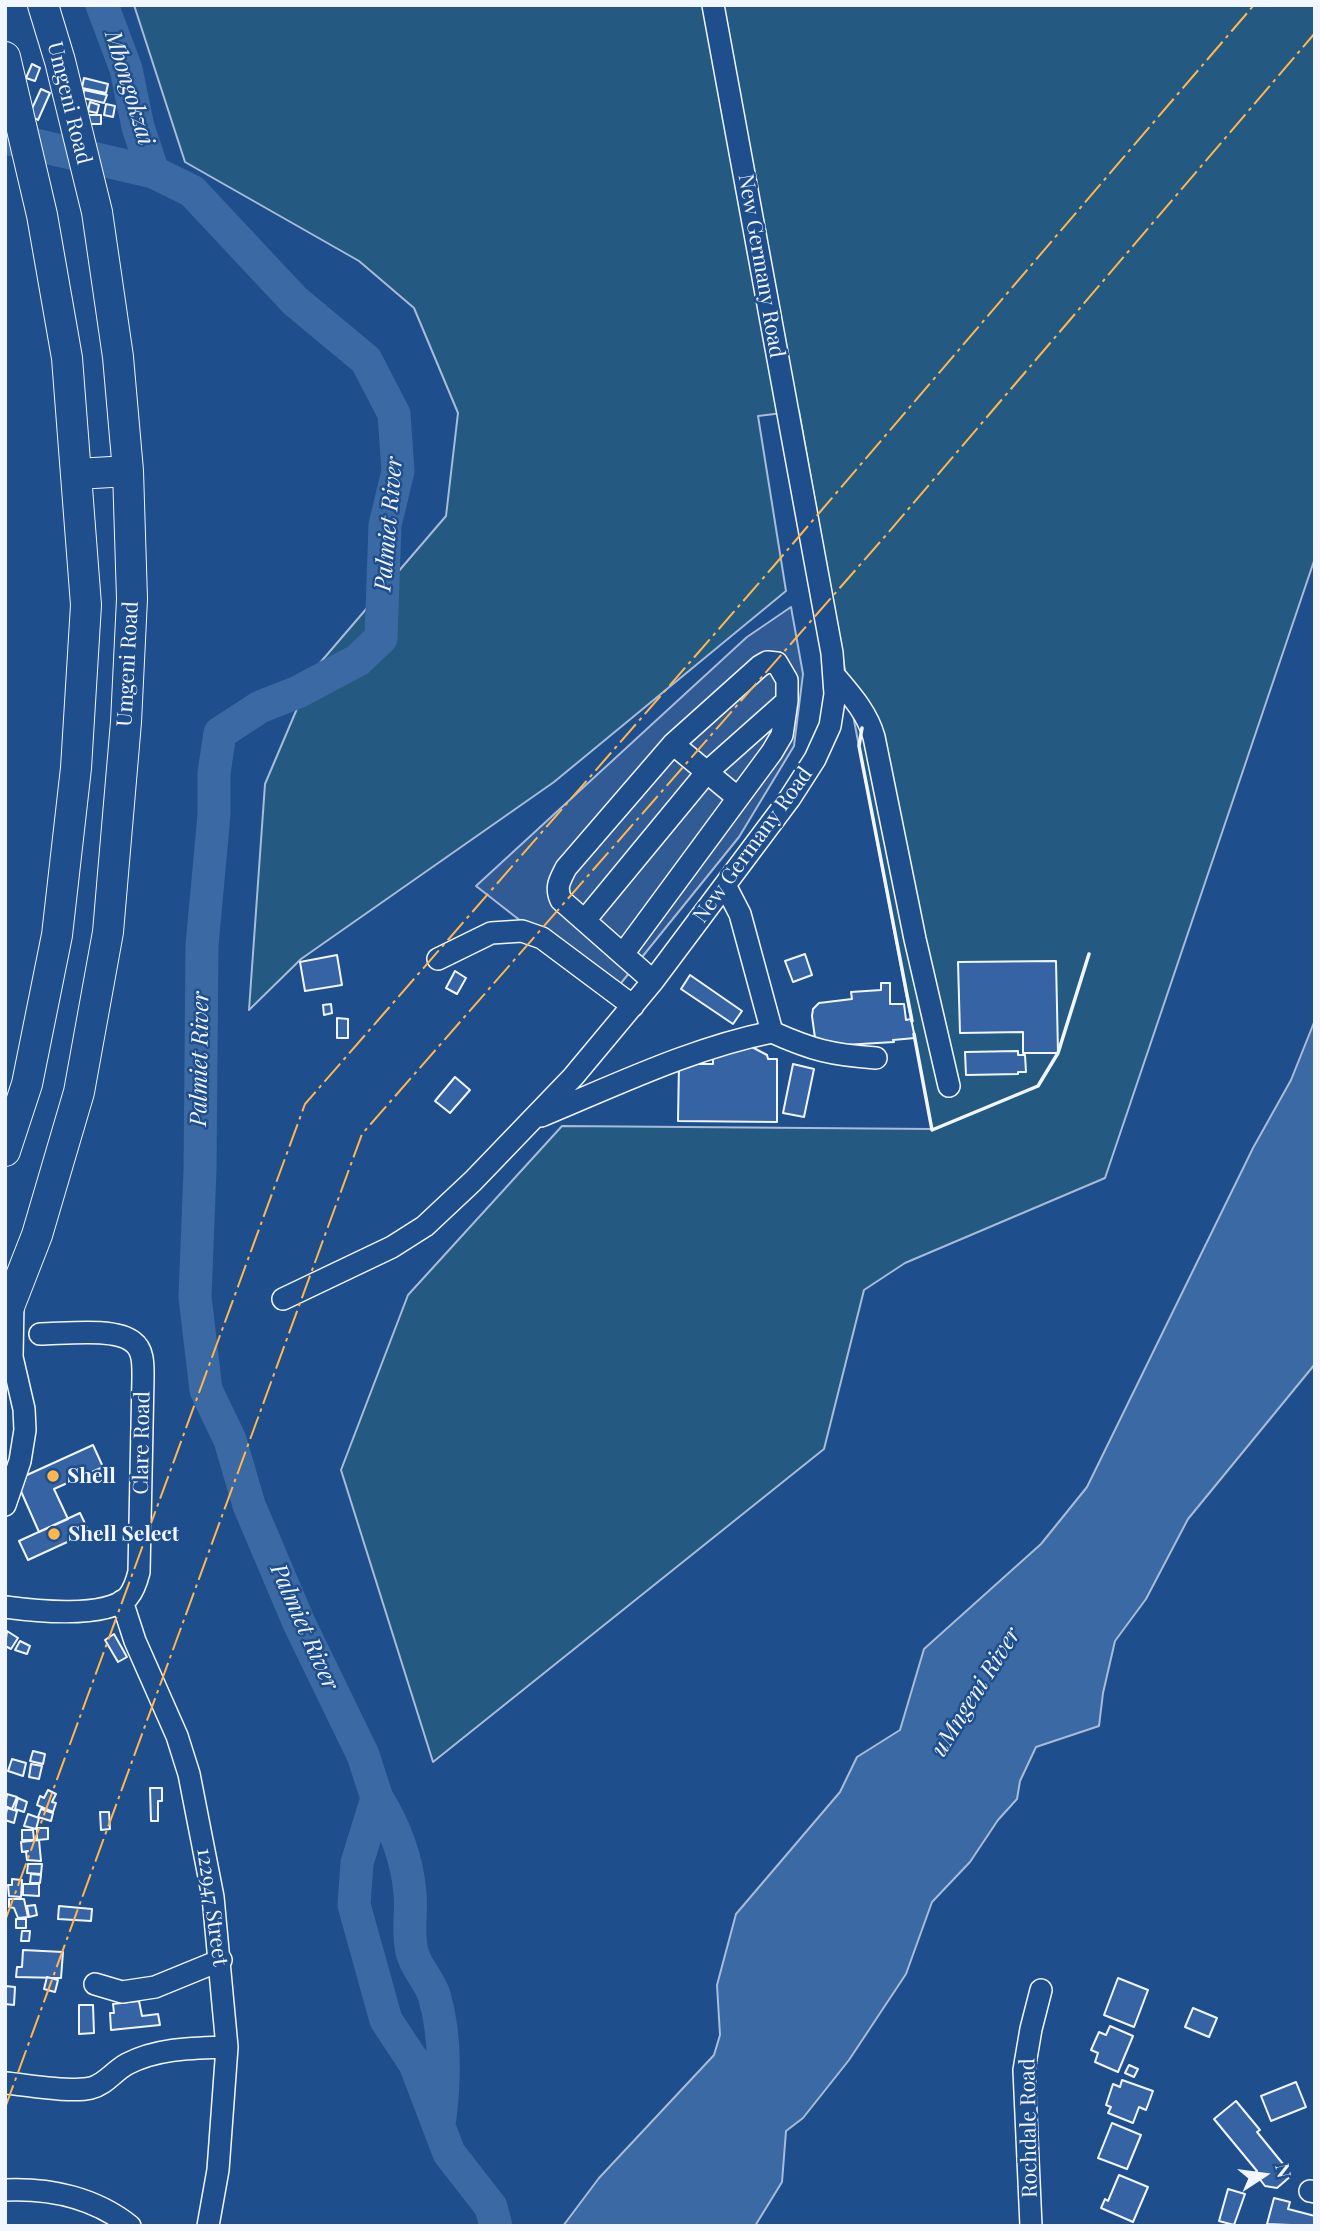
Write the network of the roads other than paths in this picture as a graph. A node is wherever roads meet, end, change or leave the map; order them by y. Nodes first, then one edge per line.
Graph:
1 (43, 5) edge
2 (713, 5) edge
3 (5, 57) edge
4 (128, 471) junction
5 (77, 474) junction
6 (834, 675) junction
7 (787, 701) junction
8 (673, 744) junction
9 (707, 772) junction
10 (738, 798) junction
11 (725, 885) junction
12 (585, 920) junction
13 (623, 954) junction
14 (438, 959) dead end
15 (653, 981) junction
16 (634, 1006) junction
17 (772, 1032) junction
18 (876, 1058) dead end
19 (949, 1086) dead end
20 (533, 1119) junction
21 (5, 1151) edge
22 (283, 1299) dead end
23 (9, 1306) edge
24 (40, 1334) dead end
25 (15, 1376) junction
26 (5, 1397) edge
27 (5, 1505) edge
28 (122, 1601) junction
29 (5, 1607) edge
30 (220, 1960) junction
31 (95, 1984) dead end
32 (1041, 1990) dead end
33 (227, 2047) junction
34 (5, 2083) edge
35 (5, 2190) edge
36 (130, 2226) edge
37 (208, 2226) edge
38 (1031, 2226) edge

1 - 4 highway, Umgeni Road
2 - 6 street, New Germany Road
3 - 5 highway
4 - 5 highway
4 - 23 highway, Umgeni Road
5 - 21 highway
6 - 11 street, New Germany Road
6 - 19 street
7 - 8 street
7 - 9 street
7 - 10 street
8 - 9 street
8 - 12 street
9 - 10 street
9 - 12 street
10 - 13 street
11 - 15 street, New Germany Road
11 - 17 street
12 - 13 street
13 - 15 street
14 - 16 street
15 - 16 street, New Germany Road
16 - 20 street, New Germany Road
17 - 18 street
17 - 20 street
20 - 22 street, New Germany Road
23 - 25 street
24 - 28 street, Clare Road
25 - 26 street
25 - 27 street
28 - 29 street
28 - 30 street, 122947 Street
30 - 31 street
30 - 33 street, 122947 Street
32 - 38 street, Rochdale Road
33 - 34 street
33 - 37 street, 122947 Street
35 - 36 street

